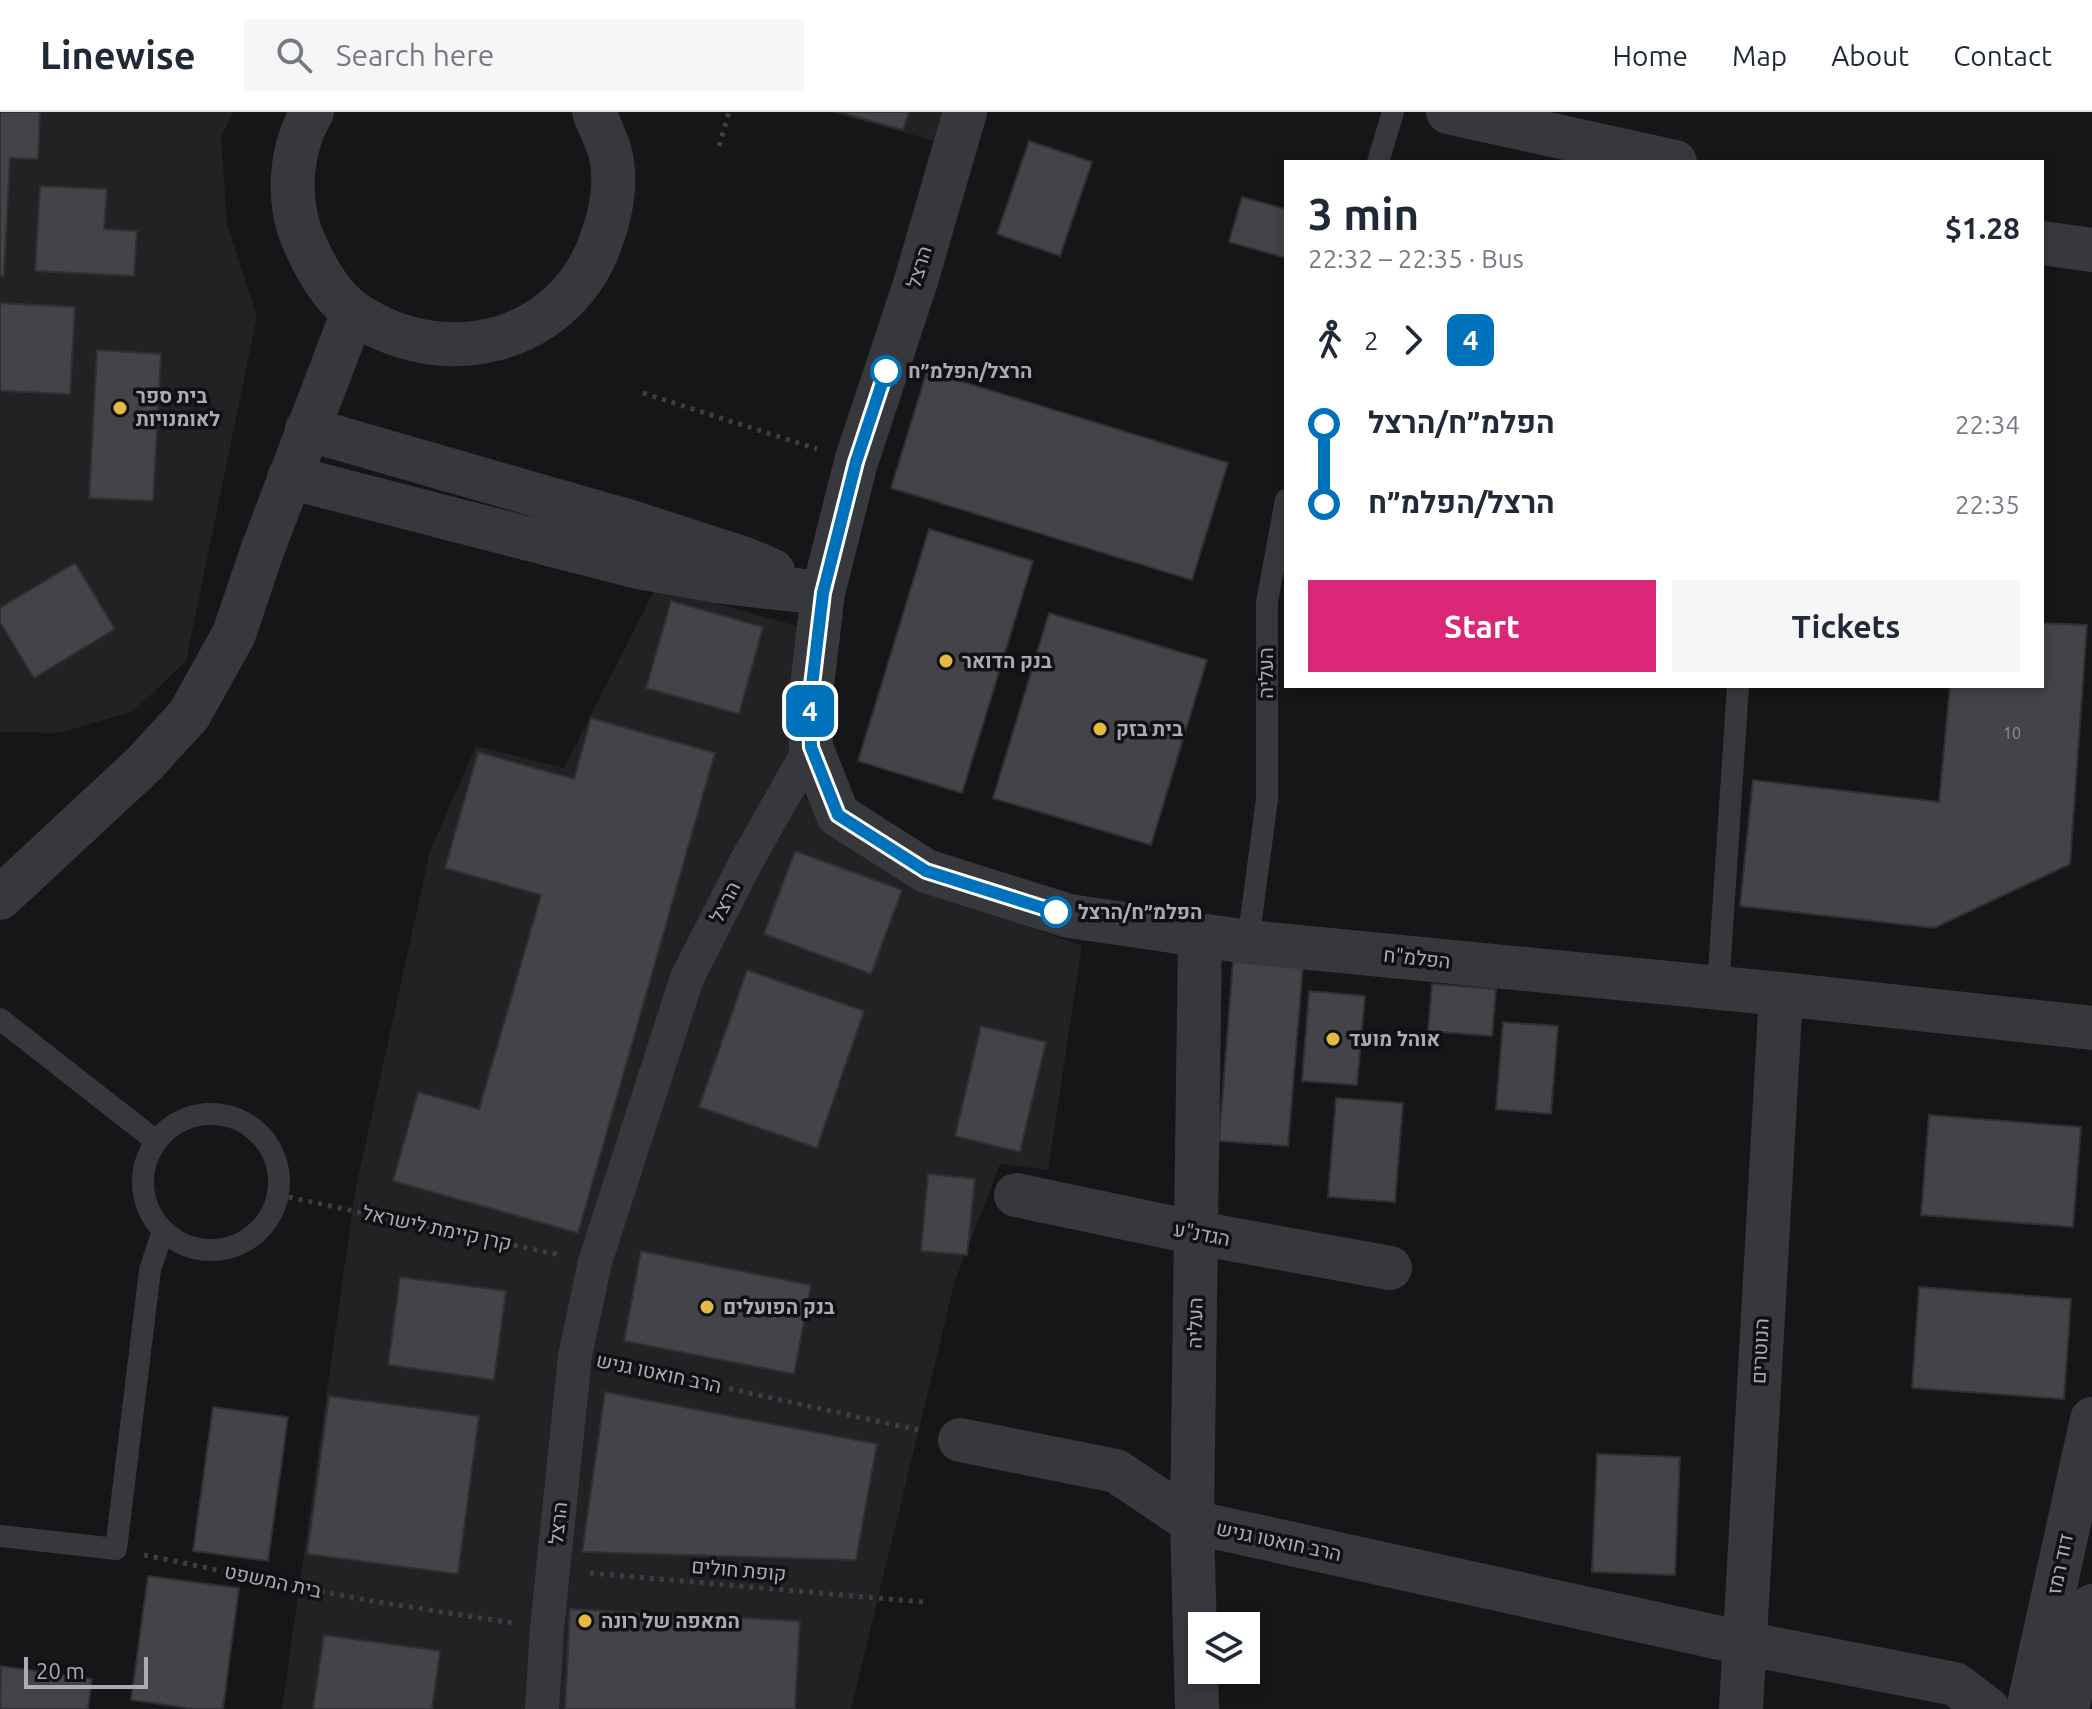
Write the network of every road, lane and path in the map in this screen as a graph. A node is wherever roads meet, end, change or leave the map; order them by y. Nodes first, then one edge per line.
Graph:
1 (312, 112) edge
2 (594, 112) edge
3 (729, 112) edge
4 (965, 112) edge
5 (1393, 112) edge
6 (1448, 112) edge
7 (719, 146) dead end
8 (1379, 160) edge
9 (1666, 160) edge
10 (2044, 243) edge
11 (2092, 250) edge
12 (353, 312) junction
13 (643, 393) dead end
14 (307, 429) junction
15 (856, 462) junction
16 (289, 477) junction
17 (1284, 511) edge
18 (823, 593) junction
19 (1738, 688) edge
20 (811, 747) junction
21 (0, 898) edge
22 (1200, 936) junction
23 (1248, 942) junction
24 (1718, 988) junction
25 (1781, 994) junction
26 (0, 1019) edge
27 (2092, 1028) edge
28 (156, 1141) junction
29 (279, 1195) junction
30 (1016, 1195) dead end
31 (163, 1231) junction
32 (1197, 1233) junction
33 (595, 1262) junction
34 (1390, 1268) dead end
35 (575, 1356) junction
36 (2092, 1419) edge
37 (960, 1440) joint
38 (1192, 1522) junction
39 (0, 1536) edge
40 (116, 1549) junction
41 (553, 1570) junction
42 (923, 1602) dead end
43 (2092, 1606) edge
44 (547, 1628) junction
45 (1743, 1643) junction
46 (542, 1709) edge
47 (1197, 1709) edge
48 (1741, 1709) edge
49 (1988, 1709) edge
50 (2028, 1709) edge
51 (2067, 1709) edge

1 - 12 street
2 - 12 street
3 - 7 path
4 - 15 street, הרצל
5 - 8 lane
6 - 9 street
10 - 11 street
12 - 14 street
13 - 15 path
14 - 16 street
14 - 18 street
15 - 18 street, הרצל
16 - 18 street
16 - 21 street
17 - 23 lane, העליה
18 - 20 street, הרצל
19 - 24 lane
20 - 22 street, הפלמ"ח
20 - 33 street, הרצל
22 - 23 street, הפלמ"ח
22 - 32 street, העליה
23 - 24 street, הפלמ"ח
24 - 25 street, הפלמ"ח
25 - 27 street, הפלמ"ח
25 - 45 street, הנוטרים
26 - 28 lane
28 - 29 lane
28 - 31 lane
29 - 31 lane
29 - 33 path, קרן קיימת לישראל
30 - 32 street, הגדנ"ע
31 - 40 lane
32 - 34 street, הגדנ"ע
32 - 38 street, העליה
33 - 35 street, הרצל
35 - 37 path, הרב חואטו גניש
35 - 41 street, הרצל
36 - 50 street, דוד רמז
37 - 38 street, הרב חואטו גניש
38 - 45 street, הרב חואטו גניש
38 - 47 street, העליה
39 - 40 lane
40 - 44 path, בית המשפט
41 - 42 path, קופת חולים
41 - 44 street, הרצל
43 - 51 street, דוד רמז
44 - 46 street, הרצל
45 - 48 street, הנוטרים
45 - 49 street, הרב חואטו גניש

